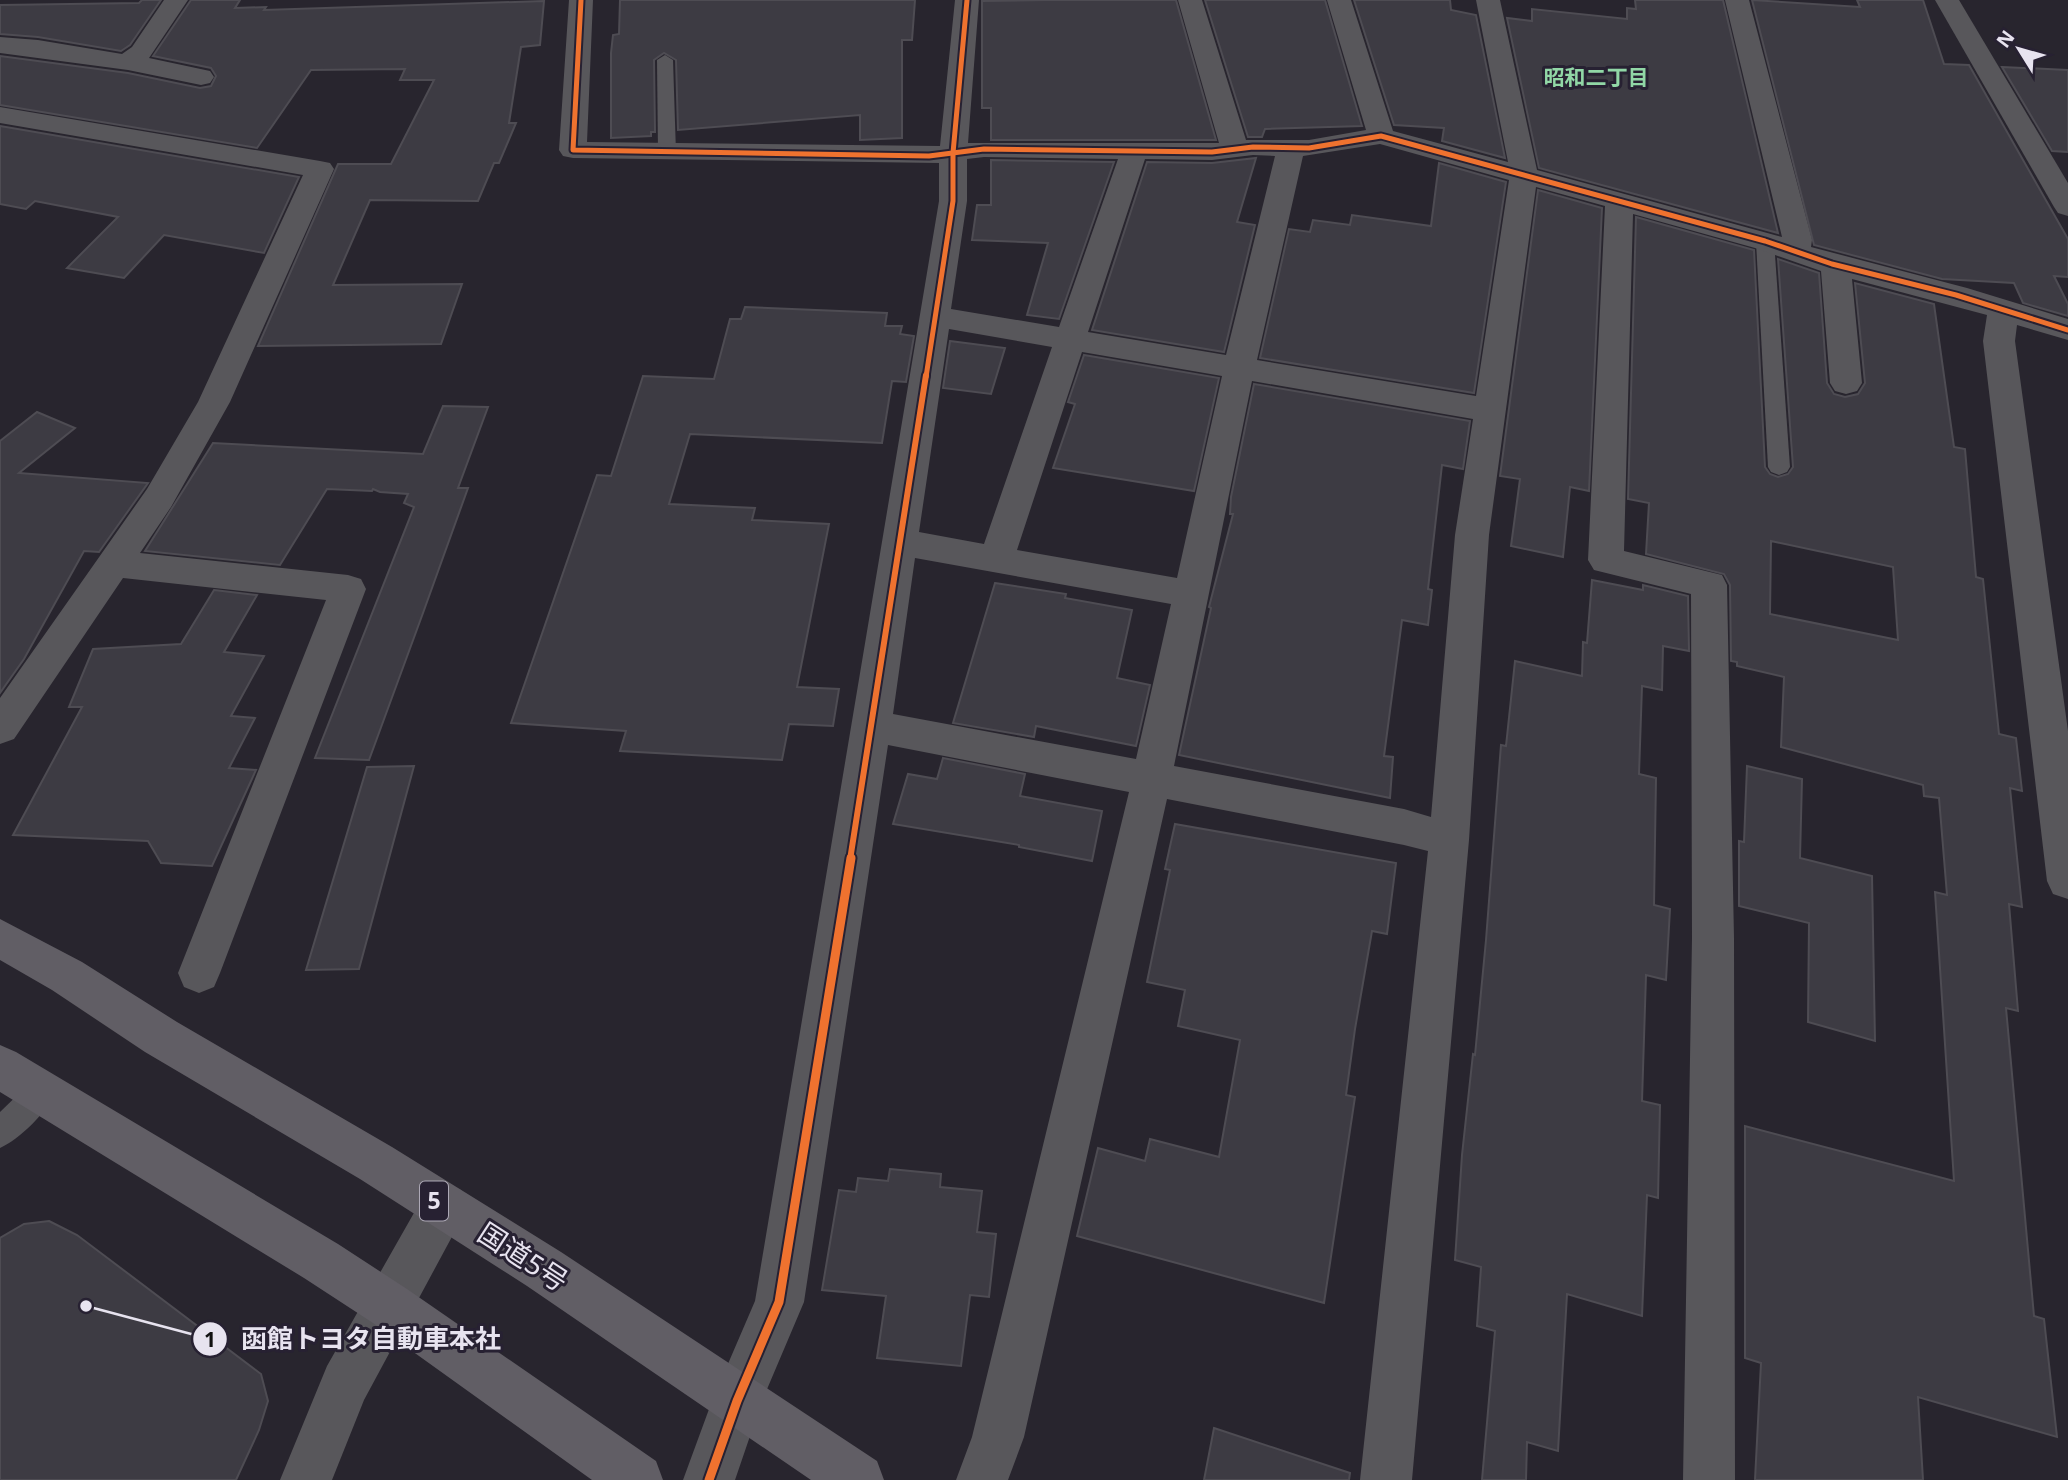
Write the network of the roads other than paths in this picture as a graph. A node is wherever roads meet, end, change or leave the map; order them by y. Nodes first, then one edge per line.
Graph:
1 (176, 0) edge
2 (581, 0) edge
3 (967, 0) edge
4 (1189, 0) edge
5 (1339, 0) edge
6 (1488, 0) edge
7 (1737, 0) edge
8 (1947, 0) edge
9 (0, 45) edge
10 (665, 60) dead end
11 (128, 62) junction
12 (201, 77) dead end
13 (0, 115) edge
14 (1381, 136) junction
15 (1290, 148) junction
16 (1235, 149) junction
17 (1134, 151) junction
18 (667, 153) junction
19 (953, 153) junction
20 (1524, 174) junction
21 (1619, 202) junction
22 (2068, 207) edge
23 (1765, 241) junction
24 (1796, 250) junction
25 (1832, 264) junction
26 (2003, 312) junction
27 (936, 317) junction
28 (2068, 330) edge
29 (1070, 340) junction
30 (1238, 369) junction
31 (1846, 383) dead end
32 (1489, 410) junction
33 (1779, 467) dead end
34 (900, 542) junction
35 (997, 558) junction
36 (114, 564) junction
37 (1191, 594) junction
38 (872, 726) junction
39 (0, 728) edge
40 (1152, 778) junction
41 (1449, 840) junction
42 (2068, 881) edge
43 (0, 938) edge
44 (199, 973) dead end
45 (0, 1067) edge
46 (41, 1092) junction
47 (0, 1133) edge
48 (444, 1207) junction
49 (390, 1306) junction
50 (737, 1401) junction
51 (306, 1480) edge
52 (637, 1480) edge
53 (709, 1480) edge
54 (858, 1480) edge
55 (982, 1480) edge
56 (1386, 1480) edge
57 (1709, 1480) edge

1 - 11 street
2 - 18 street
3 - 19 street
4 - 16 street
5 - 14 street
6 - 20 street
7 - 24 street
8 - 22 street
9 - 11 street
10 - 18 lane
11 - 12 street
13 - 36 street
14 - 15 street
14 - 20 street
15 - 16 street
15 - 30 street
16 - 17 street
17 - 19 street
17 - 29 street
18 - 19 street
19 - 27 street
20 - 21 street
20 - 32 street
21 - 23 street
21 - 57 street
23 - 24 street
23 - 33 lane
24 - 25 street
25 - 26 street
25 - 31 street
26 - 28 street
26 - 42 street
27 - 29 street
27 - 34 street
29 - 30 street
29 - 35 street
30 - 32 street
30 - 37 street
32 - 41 street
34 - 35 street
34 - 38 street
35 - 37 street
36 - 39 street
36 - 44 street
37 - 40 street
38 - 40 street
38 - 50 street
40 - 41 street
40 - 55 street
41 - 56 street
43 - 48 highway, 国道5号 / 5
45 - 46 highway
46 - 47 lane
46 - 49 highway
48 - 49 street
48 - 50 highway, 国道5号 / 5
49 - 51 street
49 - 52 highway
50 - 53 street
50 - 54 highway, 国道5号 / 5

